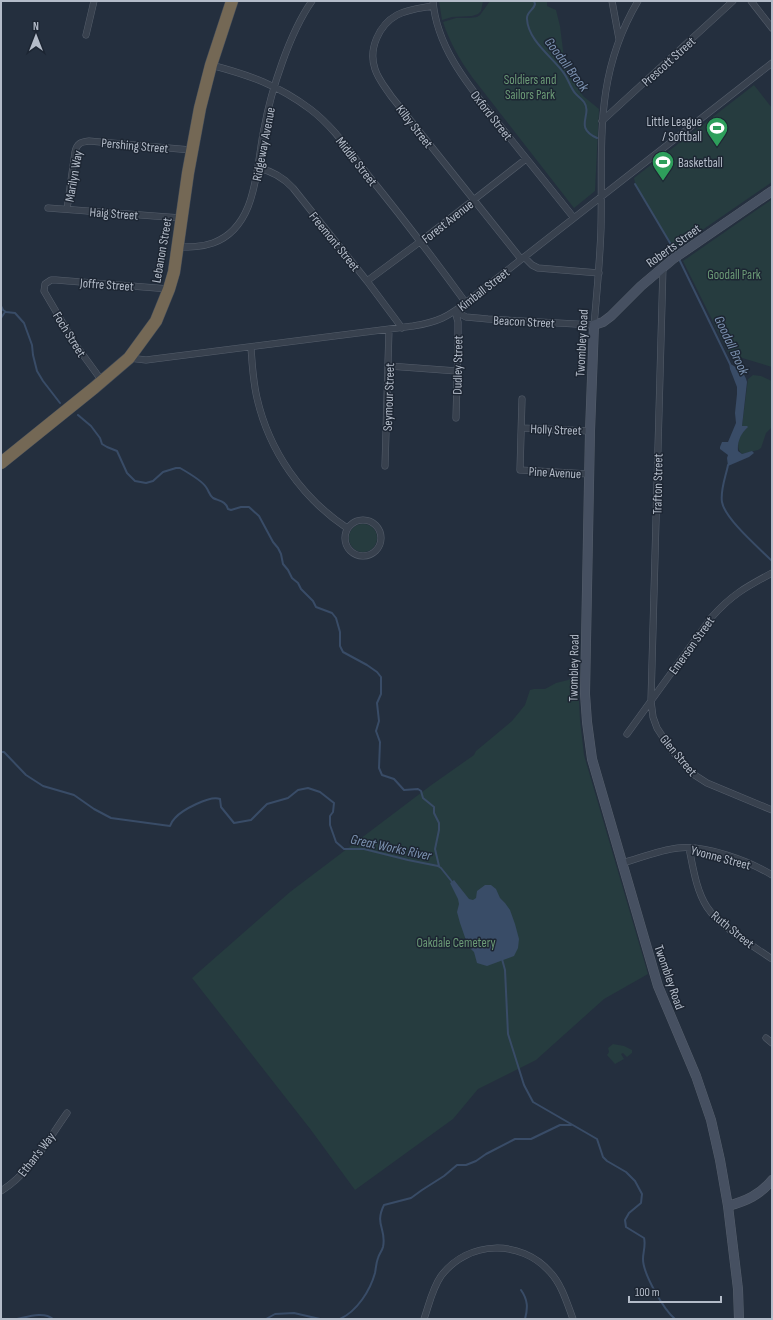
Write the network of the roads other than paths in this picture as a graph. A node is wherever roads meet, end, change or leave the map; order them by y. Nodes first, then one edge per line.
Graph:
1 (94, 1) edge
2 (232, 1) edge
3 (312, 1) edge
4 (612, 1) edge
5 (638, 1) edge
6 (733, 1) edge
7 (751, 1) edge
8 (433, 3) edge
9 (772, 28) edge
10 (86, 35) dead end
11 (619, 39) junction
12 (772, 63) edge
13 (211, 65) junction
14 (275, 86) junction
15 (602, 121) junction
16 (79, 143) joint
17 (191, 150) junction
18 (526, 159) junction
19 (258, 168) junction
20 (772, 191) edge
21 (601, 198) junction
22 (474, 200) junction
23 (48, 208) dead end
24 (67, 209) junction
25 (181, 218) junction
26 (574, 218) junction
27 (421, 242) junction
28 (177, 247) junction
29 (522, 258) junction
30 (663, 267) junction
31 (599, 273) junction
32 (367, 281) junction
33 (45, 284) joint
34 (169, 289) junction
35 (466, 303) junction
36 (455, 312) junction
37 (594, 324) junction
38 (402, 328) junction
39 (389, 329) junction
40 (251, 347) junction
41 (129, 358) junction
42 (389, 366) junction
43 (457, 371) junction
44 (102, 381) junction
45 (522, 399) dead end
46 (456, 418) dead end
47 (522, 428) junction
48 (590, 431) junction
49 (1, 463) edge
50 (386, 466) dead end
51 (589, 474) junction
52 (347, 528) junction
53 (772, 573) edge
54 (651, 701) junction
55 (627, 734) dead end
56 (772, 810) edge
57 (689, 848) junction
58 (622, 863) junction
59 (772, 875) edge
60 (772, 959) edge
61 (766, 1038) dead end
62 (772, 1043) edge
63 (67, 1113) dead end
64 (772, 1180) edge
65 (1, 1191) edge
66 (728, 1206) junction
67 (424, 1319) edge
68 (573, 1319) edge
69 (739, 1319) edge

1 - 10 street
2 - 13 highway, Lebanon Street
3 - 14 street, Ridgeway Avenue
4 - 11 street
5 - 11 street, Twombley Road
6 - 15 street, Prescott Street
7 - 9 street
8 - 18 street, Oxford Street
8 - 22 street, Kilby Street
11 - 15 street, Twombley Road
12 - 21 street, Kimball Street
13 - 14 street, Middle Street
13 - 17 highway, Lebanon Street
14 - 19 street, Ridgeway Avenue
14 - 27 street, Middle Street
15 - 21 street, Twombley Road
16 - 17 street, Pershing Street
16 - 24 street, Marilyn Way
17 - 25 highway, Lebanon Street
18 - 22 street, Forest Avenue
18 - 26 street, Oxford Street
19 - 28 street, Ridgeway Avenue
19 - 32 street, Freemont Street
20 - 30 street, Roberts Street
21 - 26 street, Kimball Street
21 - 31 street, Twombley Road
22 - 27 street, Forest Avenue
22 - 29 street, Kilby Street
23 - 24 street, Haig Street
24 - 25 street, Haig Street
25 - 28 highway, Lebanon Street
26 - 29 street, Kimball Street
27 - 32 street, Forest Avenue
27 - 35 street, Middle Street
28 - 34 highway, Lebanon Street
29 - 31 street, Kilby Street
29 - 35 street, Kimball Street
30 - 37 street, Roberts Street
30 - 54 street, Trafton Street
31 - 37 street, Twombley Road
32 - 38 street, Freemont Street
33 - 34 street, Joffre Street
33 - 44 street, Foch Street
34 - 41 highway, Lebanon Street
35 - 36 street, Kimball Street
36 - 37 street, Beacon Street
36 - 38 street, Kimball Street
36 - 43 street, Dudley Street
37 - 48 street, Twombley Road
38 - 39 street, Kimball Street
39 - 40 street, Kimball Street
39 - 42 street, Seymour Street
40 - 41 street, Kimball Street
40 - 52 street
41 - 44 highway, Lebanon Street
42 - 43 street
42 - 50 street, Seymour Street
43 - 46 street, Dudley Street
44 - 49 highway, Lebanon Street
45 - 47 street
47 - 48 street, Holly Street
47 - 51 street, Pine Avenue
48 - 51 street, Twombley Road
51 - 58 street, Twombley Road
52 - 52 street
53 - 54 street, Emerson Street
54 - 55 street, Emerson Street
54 - 56 street, Glen Street
57 - 58 street, Yvonne Street
57 - 59 street, Yvonne Street
57 - 60 street, Ruth Street
58 - 66 street, Twombley Road
61 - 62 street
63 - 65 street, Ethan's Way
64 - 66 street
66 - 69 street, Twombley Road
67 - 68 street

